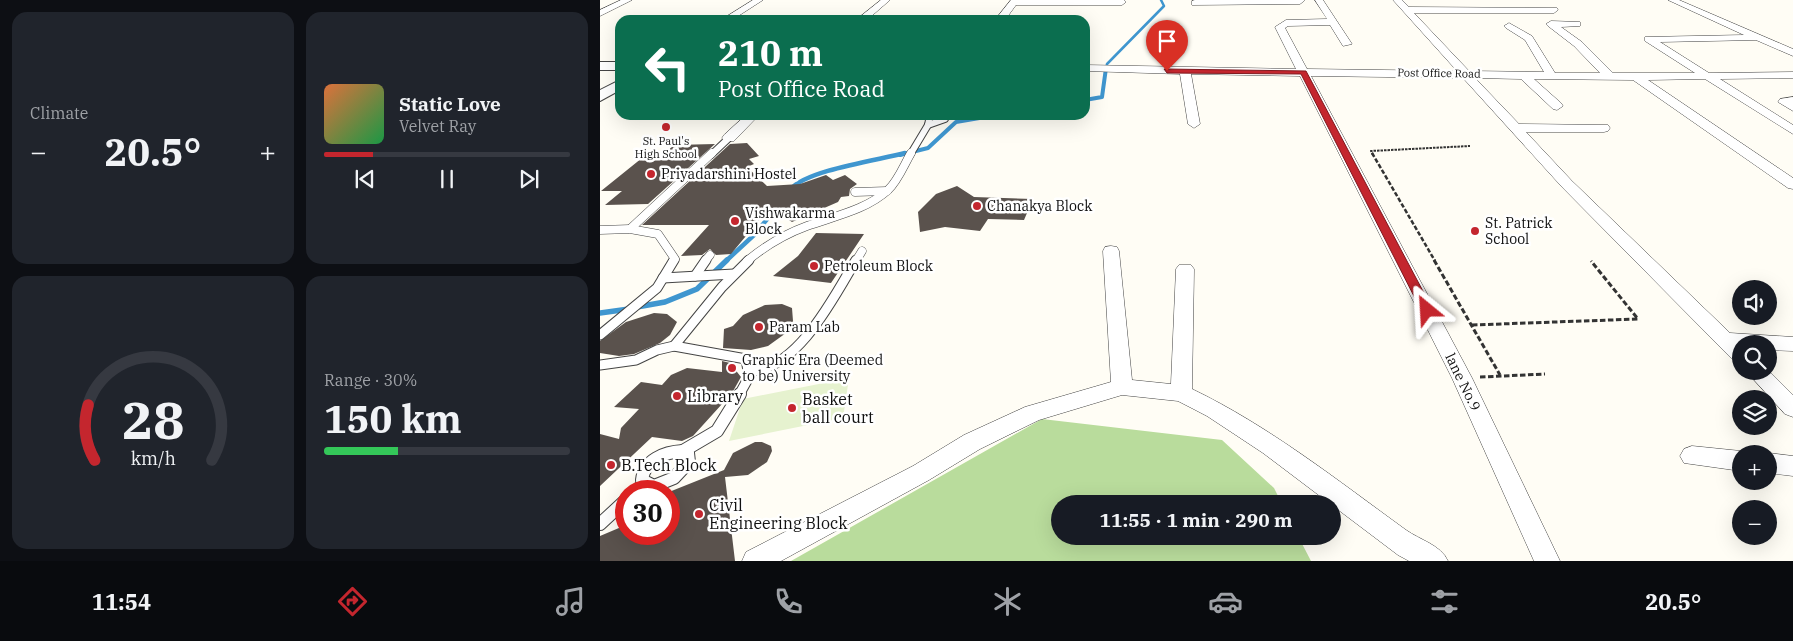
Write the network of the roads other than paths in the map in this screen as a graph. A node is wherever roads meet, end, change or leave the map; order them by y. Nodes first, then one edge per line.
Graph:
1 (628, 0) edge
2 (759, 0) edge
3 (886, 0) edge
4 (1319, 0) edge
5 (1397, 0) edge
6 (1672, 0) edge
7 (1014, 1) edge
8 (1122, 2) dead end
9 (1194, 3) dead end
10 (1305, 9) edge
11 (1406, 10) junction
12 (1554, 10) dead end
13 (600, 13) edge
14 (734, 15) edge
15 (868, 15) edge
16 (1004, 15) edge
17 (1333, 22) junction
18 (1577, 24) dead end
19 (1509, 26) dead end
20 (1761, 38) junction
21 (1347, 44) dead end
22 (1793, 53) edge
23 (600, 66) edge
24 (615, 66) edge
25 (1090, 68) edge
26 (1185, 72) junction
27 (1304, 72) junction
28 (1464, 73) junction
29 (1522, 74) junction
30 (1551, 75) junction
31 (1771, 75) junction
32 (1793, 75) edge
33 (1608, 76) junction
34 (1636, 76) junction
35 (1704, 76) junction
36 (615, 87) edge
37 (1793, 87) edge
38 (600, 96) edge
39 (1793, 101) edge
40 (1558, 106) dead end
41 (1793, 107) edge
42 (748, 120) edge
43 (929, 120) edge
44 (940, 120) edge
45 (1194, 124) dead end
46 (928, 125) junction
47 (1514, 128) junction
48 (1604, 128) dead end
49 (1793, 130) edge
50 (729, 138) joint
51 (1793, 185) edge
52 (887, 191) junction
53 (855, 192) dead end
54 (630, 229) junction
55 (600, 230) edge
56 (862, 251) dead end
57 (1111, 251) dead end
58 (710, 255) dead end
59 (1185, 268) dead end
60 (721, 274) joint
61 (734, 274) junction
62 (699, 276) junction
63 (663, 278) junction
64 (600, 335) edge
65 (1726, 340) junction
66 (1793, 344) edge
67 (674, 346) junction
68 (1732, 346) edge
69 (600, 365) edge
70 (749, 372) junction
71 (1765, 380) edge
72 (1122, 387) junction
73 (1181, 393) junction
74 (1793, 408) edge
75 (683, 451) junction
76 (1692, 456) dead end
77 (1732, 460) edge
78 (1777, 465) edge
79 (1793, 466) edge
80 (641, 480) edge
81 (670, 480) edge
82 (615, 510) edge
83 (600, 524) edge
84 (755, 561) edge
85 (1435, 561) edge
86 (1547, 561) edge

1 - 13 street
2 - 14 street
3 - 15 street
4 - 17 street
5 - 11 street
6 - 20 street
7 - 8 street
7 - 16 street
9 - 10 street
10 - 17 street
10 - 27 street, lane No.9
11 - 12 street
11 - 28 street
17 - 21 street
18 - 33 street
19 - 30 street
20 - 22 street
20 - 35 street
23 - 24 street
25 - 26 street, Post Office Road
26 - 27 street, Post Office Road
26 - 45 street
27 - 28 street, Post Office Road
27 - 86 street, lane No.9
28 - 29 street, Post Office Road
28 - 47 street
29 - 30 street, Post Office Road
29 - 40 street
30 - 33 street, Post Office Road
31 - 32 street, Post Office Road
31 - 35 street, Post Office Road
31 - 37 street
33 - 34 street, Post Office Road
34 - 35 street, Post Office Road
34 - 51 street
35 - 49 street
36 - 38 street
39 - 41 street
42 - 50 street
43 - 46 lane
44 - 46 lane
46 - 52 lane
47 - 48 street
47 - 65 street
50 - 54 lane
52 - 53 lane
52 - 61 lane
54 - 55 lane
54 - 63 lane
56 - 70 lane
57 - 72 street
58 - 62 lane
59 - 73 street
60 - 61 lane
60 - 62 lane
61 - 67 lane
62 - 63 lane
63 - 64 lane
65 - 66 street
65 - 68 street
67 - 69 lane
67 - 70 lane
70 - 75 lane
71 - 74 street
72 - 73 street
72 - 84 street
73 - 85 street
75 - 80 lane
75 - 81 lane
76 - 77 street
78 - 79 street
82 - 83 lane

